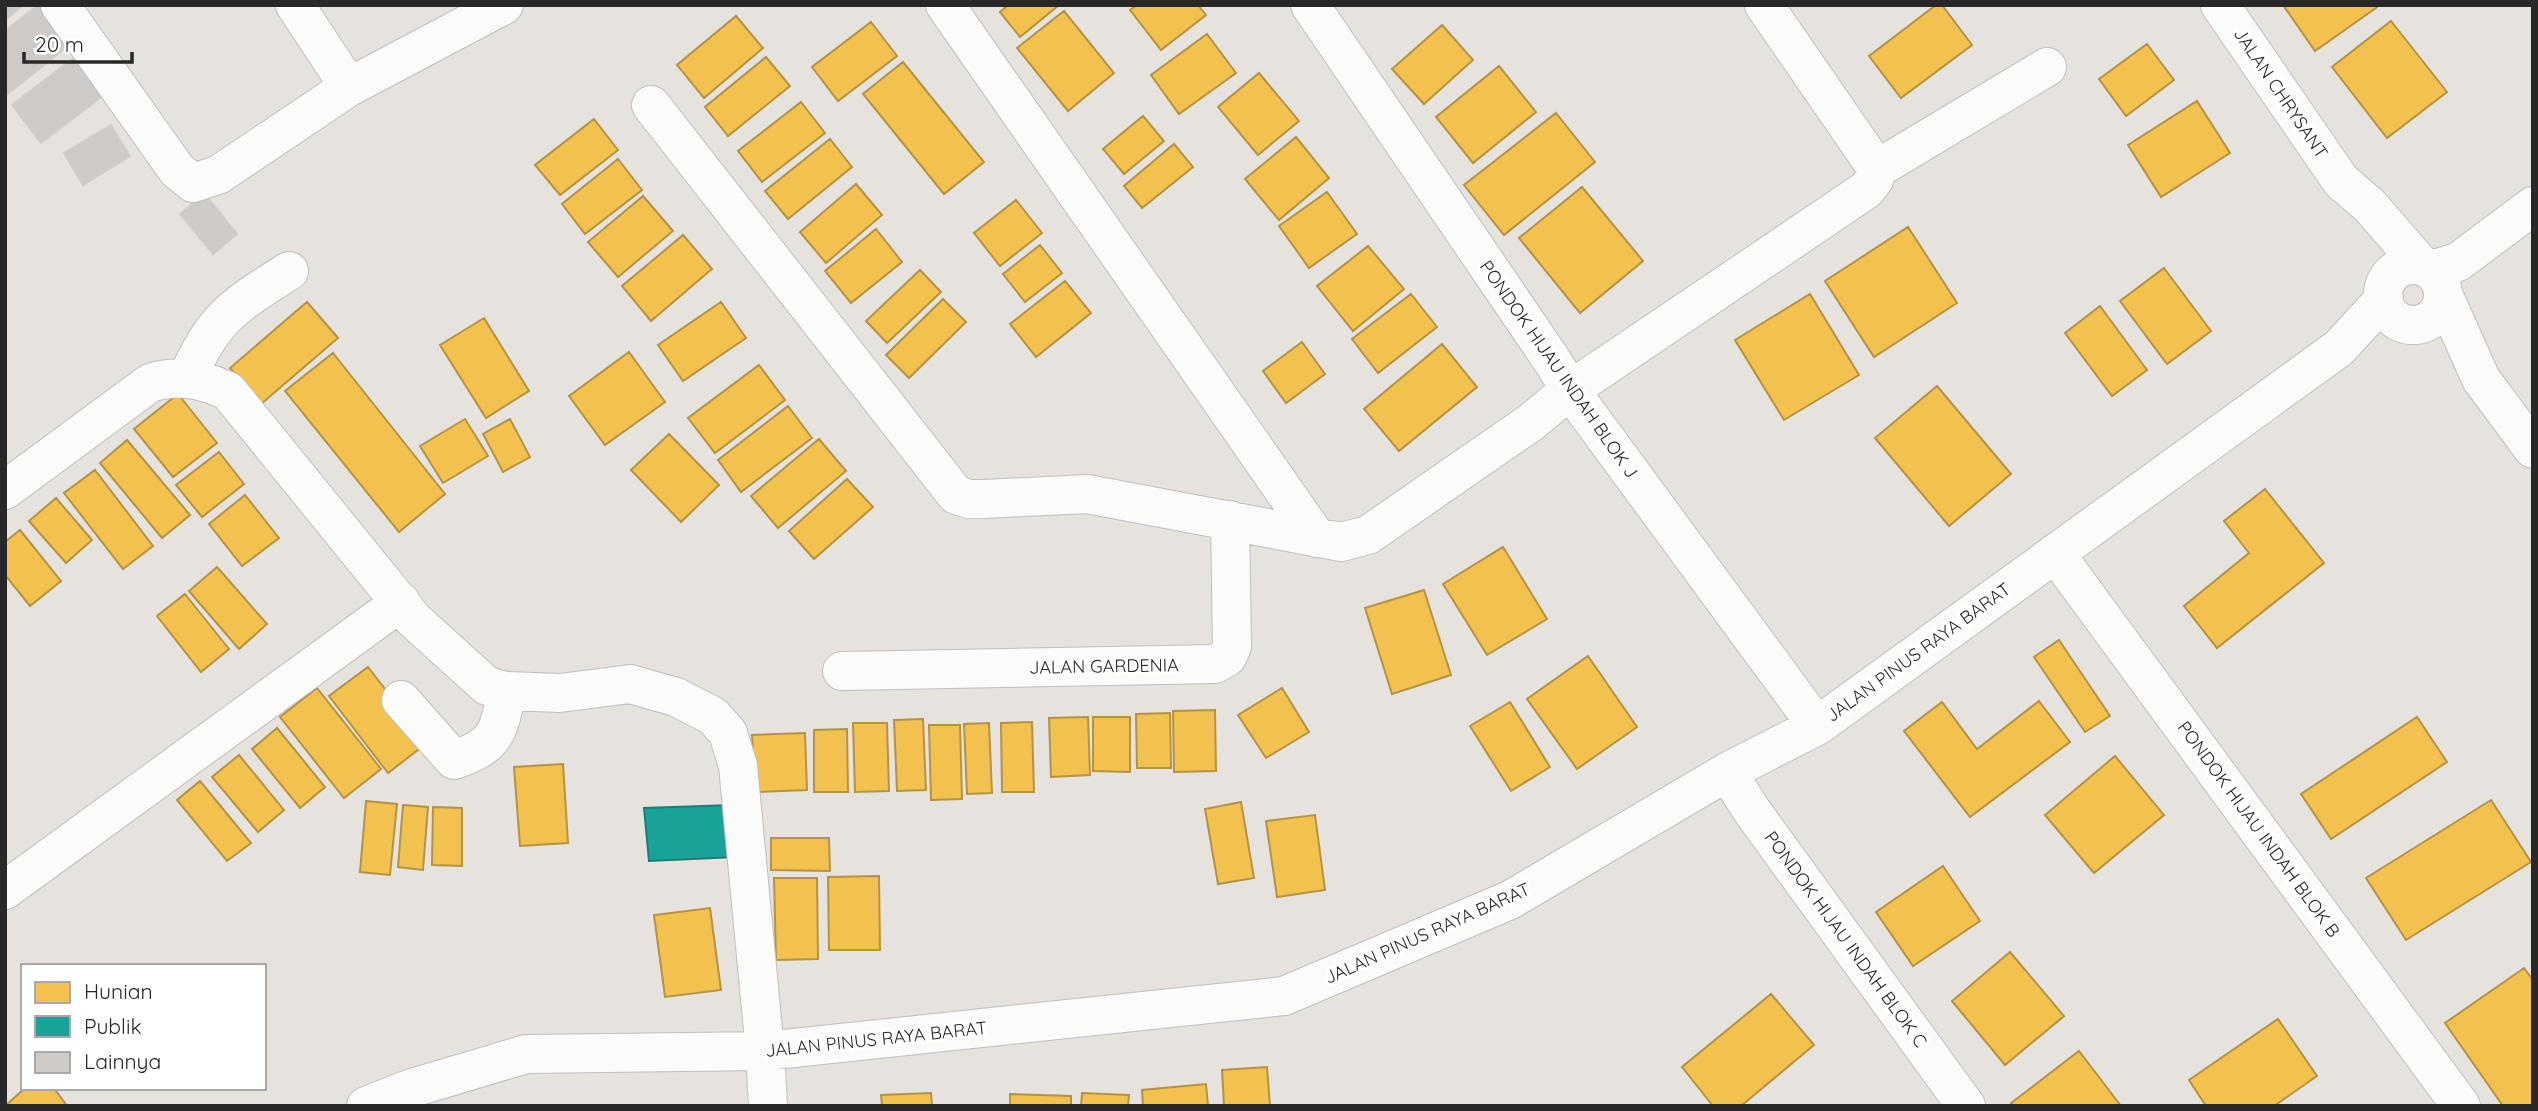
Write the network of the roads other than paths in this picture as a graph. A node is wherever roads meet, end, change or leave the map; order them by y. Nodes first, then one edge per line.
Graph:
1 (60, 5) edge
2 (295, 5) edge
3 (504, 5) edge
4 (945, 5) edge
5 (1310, 5) edge
6 (1763, 5) edge
7 (2220, 5) edge
8 (2047, 67) dead end
9 (349, 87) junction
10 (651, 105) dead end
11 (1877, 169) junction
12 (2533, 206) edge
13 (289, 271) dead end
14 (2421, 289) junction
15 (187, 379) junction
16 (1570, 390) junction
17 (2533, 449) edge
18 (5, 490) edge
19 (1230, 520) junction
20 (1317, 538) junction
21 (2055, 553) junction
22 (401, 602) junction
23 (842, 671) dead end
24 (506, 691) junction
25 (401, 700) dead end
26 (1817, 726) junction
27 (1727, 772) junction
28 (5, 890) edge
29 (765, 1051) junction
30 (366, 1106) edge
31 (768, 1106) edge
32 (1966, 1106) edge
33 (2461, 1106) edge

1 - 9 street
2 - 9 street
3 - 9 street
4 - 20 street
5 - 16 street, PONDOK HIJAU INDAH BLOK J
6 - 11 street
7 - 14 street, JALAN CHRYSANT
8 - 11 street
10 - 19 street
11 - 16 street
12 - 14 street, JALAN PINUS RAYA BARAT
13 - 15 street
14 - 17 street
14 - 21 street, JALAN PINUS RAYA BARAT
15 - 18 street
15 - 22 street
16 - 20 street
16 - 26 street, PONDOK HIJAU INDAH BLOK J
19 - 20 street
19 - 23 street, JALAN GARDENIA
21 - 26 street, JALAN PINUS RAYA BARAT
21 - 33 street, PONDOK HIJAU INDAH BLOK B
22 - 24 street
22 - 28 street
24 - 25 street
24 - 29 street
26 - 27 street, JALAN PINUS RAYA BARAT
27 - 29 street, JALAN PINUS RAYA BARAT
27 - 32 street, PONDOK HIJAU INDAH BLOK C
29 - 30 street, JALAN PINUS RAYA BARAT
29 - 31 street

